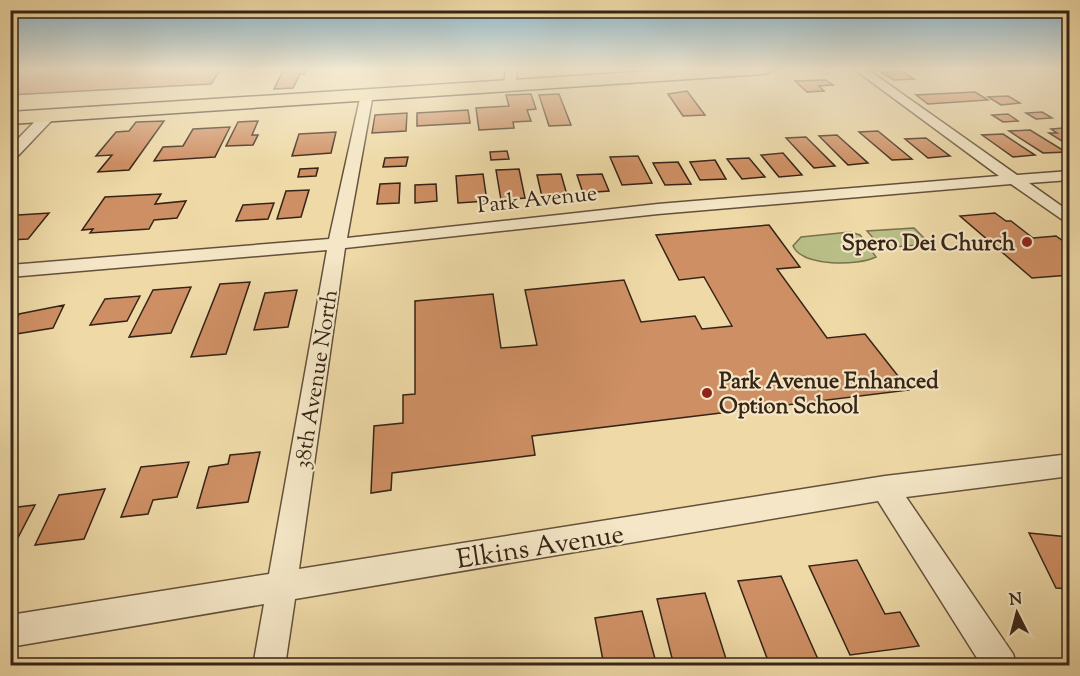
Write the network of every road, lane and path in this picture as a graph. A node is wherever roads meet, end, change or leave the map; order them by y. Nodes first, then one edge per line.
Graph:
1 (272, 101) edge
2 (366, 101) edge
3 (904, 101) edge
4 (48, 116) junction
5 (10, 118) edge
6 (10, 156) edge
7 (1070, 175) edge
8 (1013, 179) junction
9 (1070, 220) edge
10 (337, 244) junction
11 (10, 271) edge
12 (1070, 465) edge
13 (885, 488) junction
14 (281, 589) junction
15 (10, 631) edge
16 (269, 666) edge
17 (1001, 666) edge

1 - 4 main road
2 - 10 street, 38th Avenue North
3 - 8 street
4 - 5 main road
4 - 6 street
7 - 8 street, Park Avenue
8 - 9 street
8 - 10 street, Park Avenue
10 - 11 street, Park Avenue
10 - 14 street, 38th Avenue North
12 - 13 street, Elkins Avenue
13 - 14 street, Elkins Avenue
13 - 17 street
14 - 15 street, Elkins Avenue
14 - 16 street, 38th Avenue North

